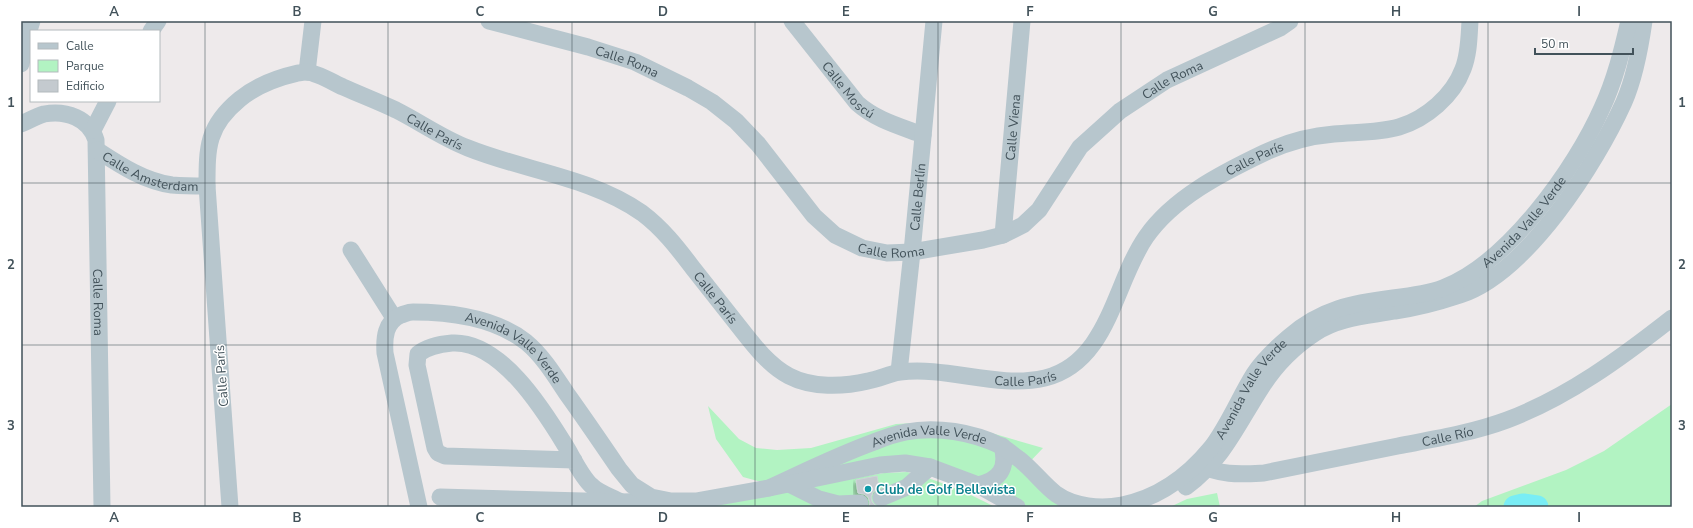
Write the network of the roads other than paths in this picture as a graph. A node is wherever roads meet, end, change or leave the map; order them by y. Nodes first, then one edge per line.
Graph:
1 (32, 21) edge
2 (158, 21) edge
3 (313, 21) edge
4 (489, 21) edge
5 (792, 21) edge
6 (934, 21) edge
7 (1022, 21) edge
8 (1290, 21) edge
9 (1470, 21) edge
10 (1629, 21) edge
11 (1644, 21) edge
12 (152, 30) edge
13 (21, 64) edge
14 (307, 72) junction
15 (107, 102) edge
16 (21, 124) edge
17 (93, 130) junction
18 (923, 135) junction
19 (97, 150) junction
20 (207, 186) junction
21 (1003, 235) junction
22 (351, 250) dead end
23 (912, 252) junction
24 (394, 318) junction
25 (1672, 318) edge
26 (899, 372) junction
27 (1002, 446) junction
28 (574, 460) junction
29 (1202, 466) junction
30 (930, 467) junction
31 (789, 484) junction
32 (978, 484) junction
33 (769, 488) junction
34 (440, 497) dead end
35 (881, 498) dead end
36 (671, 501) junction
37 (621, 502) junction
38 (860, 503) dead end
39 (102, 507) edge
40 (230, 507) edge
41 (419, 507) edge
42 (1017, 507) edge
43 (1153, 507) edge

1 - 13 street
2 - 12 street
3 - 14 street
4 - 23 street, Calle Roma
5 - 18 street, Calle Moscú
6 - 18 street, Calle Berlín
7 - 21 street, Calle Viena
8 - 21 street, Calle Roma
9 - 26 street, Calle París
10 - 29 street, Avenida Valle Verde
11 - 29 street, Avenida Valle Verde
14 - 20 street, Calle París
14 - 26 street, Calle París
15 - 17 street
16 - 17 street
17 - 19 street, Calle Roma
18 - 23 street, Calle Berlín
19 - 20 street, Calle Amsterdam
19 - 39 street, Calle Roma
20 - 40 street, Calle París
21 - 23 street, Calle Roma
22 - 24 street
23 - 26 street, Calle Berlín
24 - 36 street, Avenida Valle Verde
24 - 41 street
25 - 29 street, Calle Río
27 - 29 street, Avenida Valle Verde
27 - 32 street
27 - 33 street, Avenida Valle Verde
28 - 28 street
28 - 37 street
29 - 43 street, Avenida Valle Verde
30 - 31 street, Avenida Valle Verde
30 - 32 street, Avenida Valle Verde
30 - 35 street
31 - 33 street, Avenida Valle Verde
31 - 38 street
32 - 42 street, Avenida Valle Verde
33 - 36 street, Avenida Valle Verde
34 - 37 street
36 - 37 street

